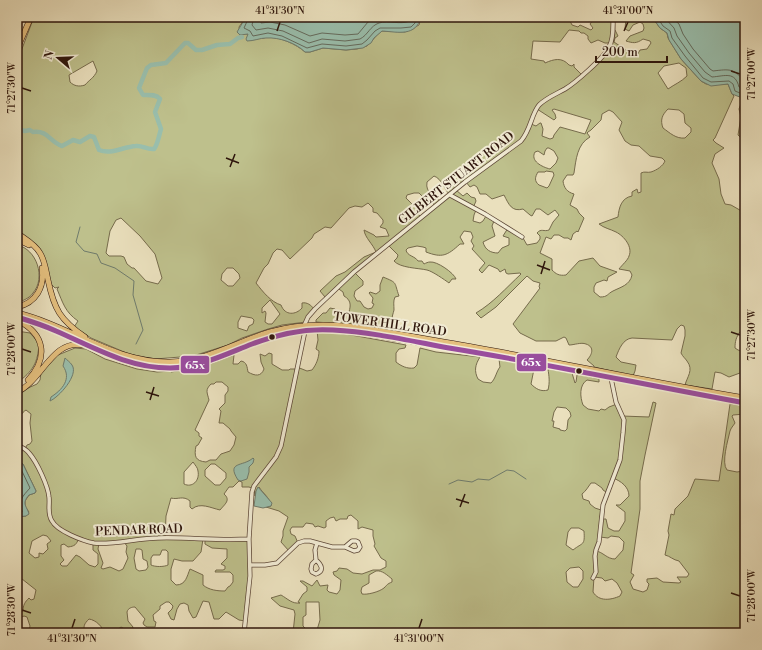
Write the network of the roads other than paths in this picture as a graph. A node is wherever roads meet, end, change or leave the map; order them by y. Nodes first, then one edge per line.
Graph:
1 (31, 17) edge
2 (613, 17) edge
3 (17, 49) edge
4 (450, 195) junction
5 (17, 233) edge
6 (522, 237) dead end
7 (17, 239) edge
8 (17, 307) edge
9 (17, 313) edge
10 (17, 317) edge
11 (17, 320) edge
12 (304, 328) junction
13 (429, 344) junction
14 (97, 347) junction
15 (508, 353) junction
16 (611, 378) junction
17 (17, 389) edge
18 (17, 392) edge
19 (745, 398) edge
20 (745, 403) edge
21 (17, 445) edge
22 (248, 539) junction
23 (317, 543) junction
24 (344, 547) dead end
25 (316, 560) dead end
26 (250, 565) junction
27 (593, 578) dead end
28 (150, 633) edge
29 (192, 633) edge
30 (244, 633) edge

1 - 3 highway
2 - 4 street, GILBERT STUART ROAD
4 - 6 street
4 - 12 street, GILBERT STUART ROAD
5 - 14 highway
7 - 8 highway
9 - 14 highway, TOWER HILL ROAD
10 - 14 highway, TOWER HILL ROAD
11 - 17 highway
12 - 13 highway, TOWER HILL ROAD
12 - 14 highway, TOWER HILL ROAD
12 - 15 highway, TOWER HILL ROAD
12 - 22 street
13 - 15 highway
13 - 16 highway, TOWER HILL ROAD
14 - 18 highway
15 - 19 highway, TOWER HILL ROAD
16 - 20 highway, TOWER HILL ROAD
16 - 27 street
21 - 22 street, PENDAR ROAD
22 - 26 street
23 - 24 street
23 - 25 street
23 - 26 street
26 - 30 street
28 - 29 street

